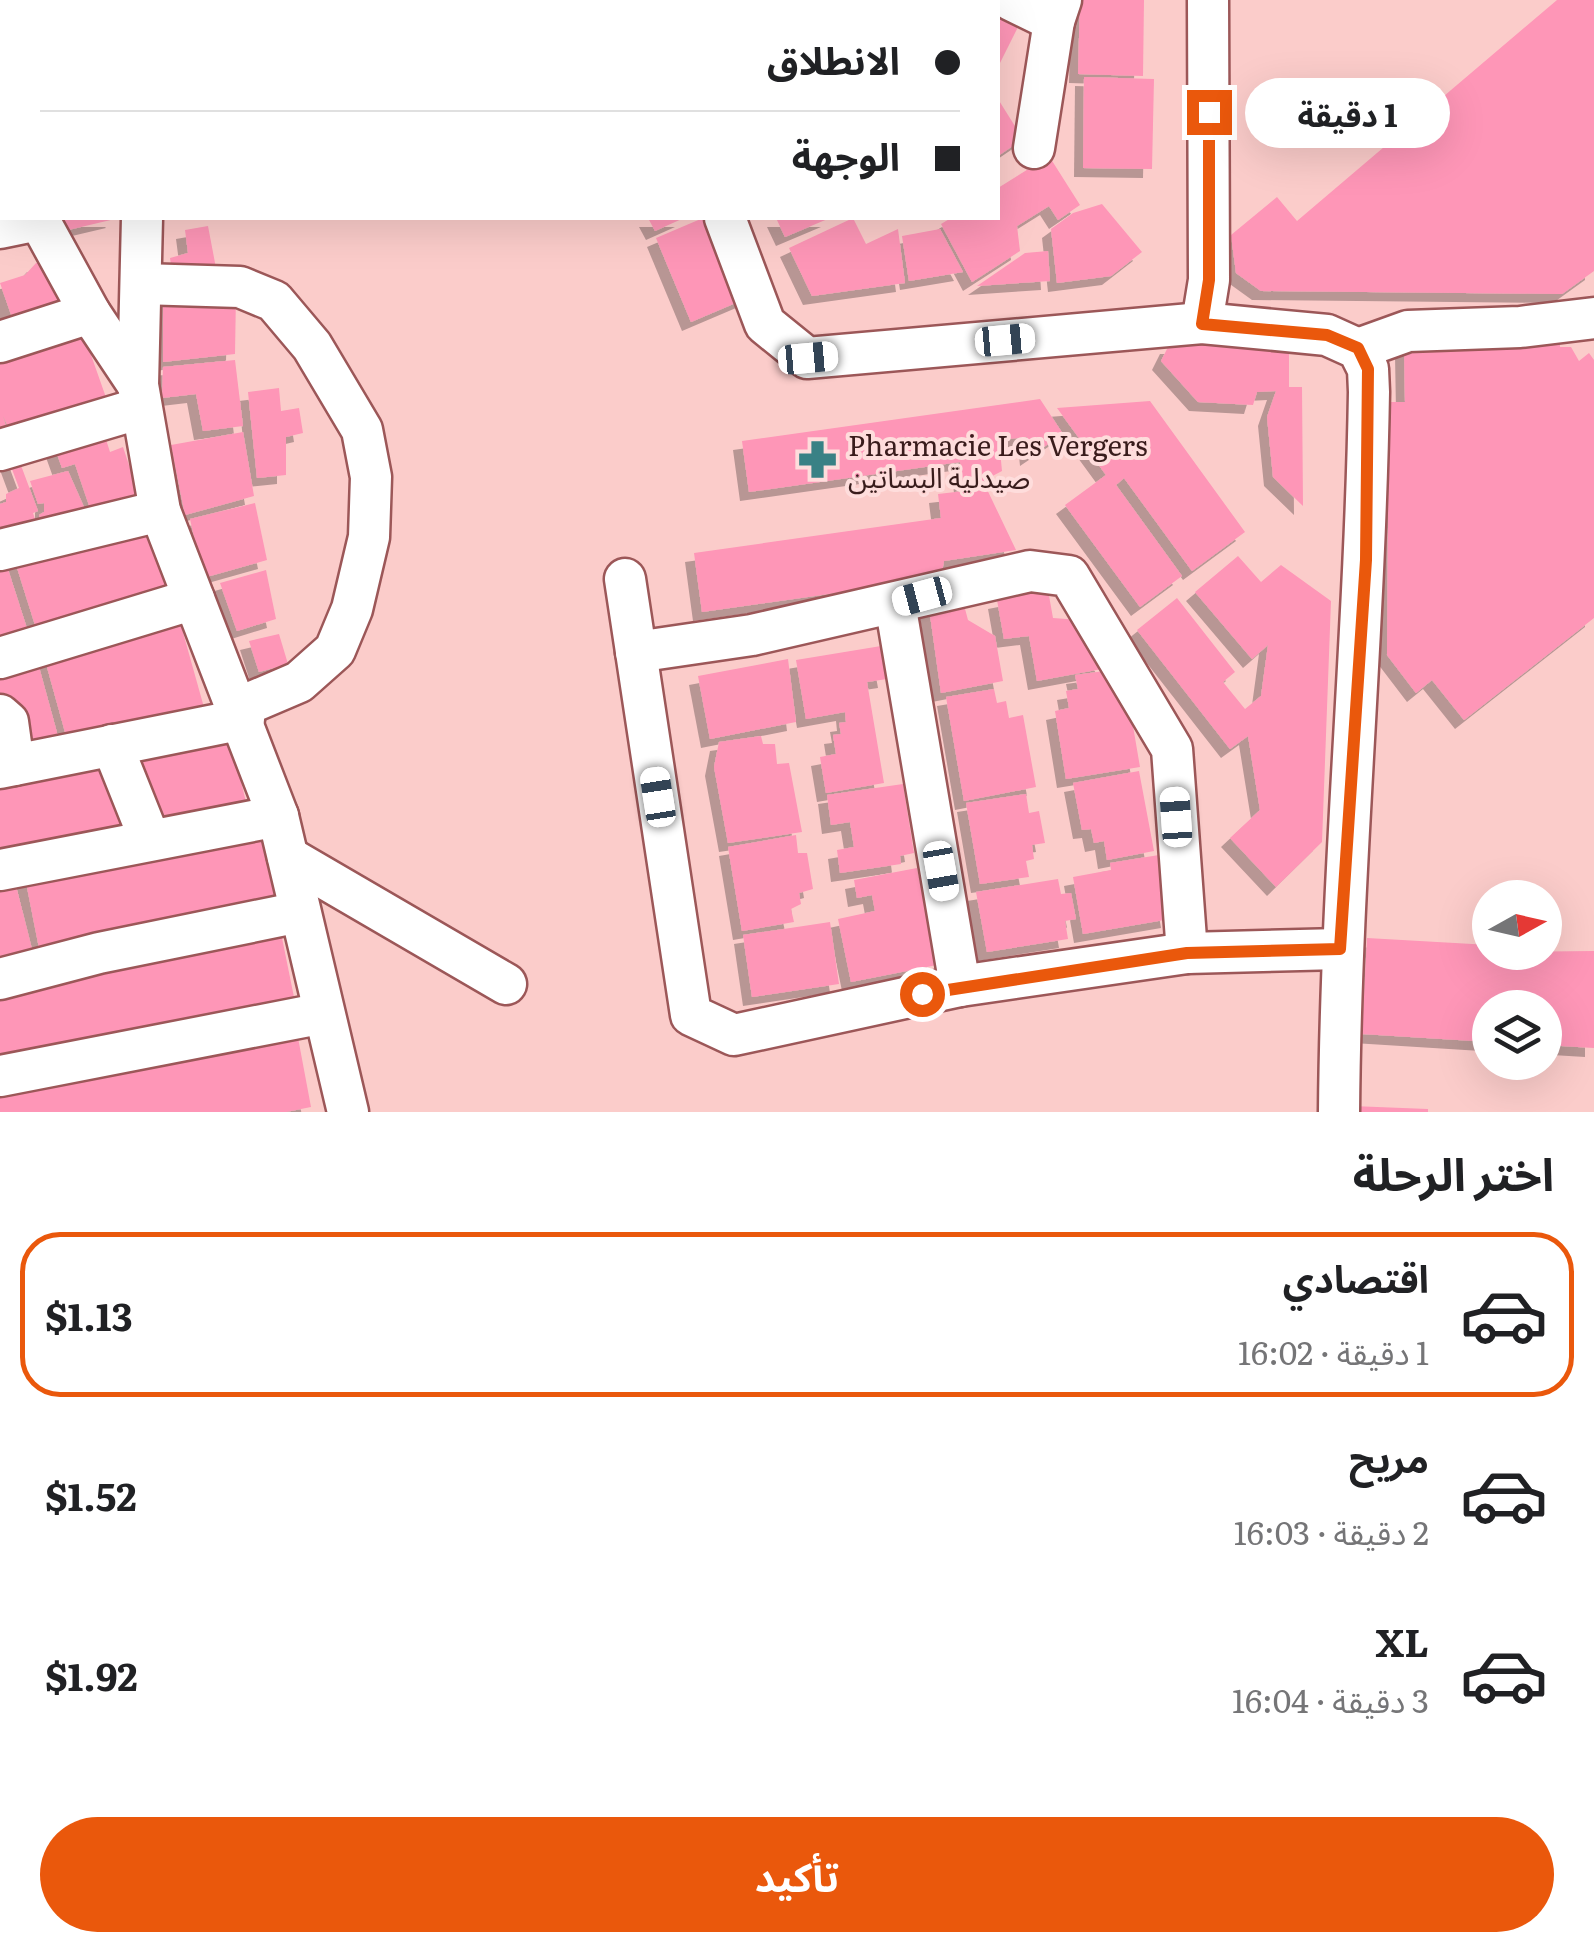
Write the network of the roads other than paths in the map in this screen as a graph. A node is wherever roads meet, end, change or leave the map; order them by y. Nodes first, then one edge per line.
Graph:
1 (1011, 0) edge
2 (1208, 0) edge
3 (1058, 11) edge
4 (1034, 148) dead end
5 (35, 220) edge
6 (40, 220) edge
7 (142, 220) edge
8 (726, 220) edge
9 (0, 228) edge
10 (141, 284) junction
11 (90, 313) junction
12 (1594, 318) edge
13 (1202, 324) junction
14 (0, 342) edge
15 (1358, 348) junction
16 (139, 397) junction
17 (0, 450) edge
18 (160, 511) junction
19 (0, 550) edge
20 (624, 579) dead end
21 (194, 599) junction
22 (896, 603) junction
23 (636, 652) junction
24 (0, 658) edge
25 (241, 713) junction
26 (0, 715) edge
27 (112, 745) junction
28 (7, 766) edge
29 (278, 816) junction
30 (150, 840) junction
31 (288, 857) junction
32 (0, 870) edge
33 (300, 912) junction
34 (1340, 949) junction
35 (1187, 953) junction
36 (0, 979) edge
37 (506, 984) dead end
38 (960, 986) junction
39 (324, 1013) junction
40 (0, 1076) edge
41 (341, 1111) edge
42 (1339, 1112) edge

1 - 3 street
2 - 13 street
3 - 4 street
5 - 9 street
6 - 11 street
7 - 10 street
8 - 13 street
10 - 16 street
10 - 25 street
11 - 14 street
11 - 16 street
12 - 15 street
13 - 15 street
15 - 34 street
16 - 17 street
16 - 18 street
18 - 19 street
18 - 21 street
20 - 23 street
21 - 24 street
21 - 25 street
22 - 23 street
22 - 35 street
22 - 38 street
23 - 38 street
25 - 27 street
25 - 29 street
26 - 28 street
27 - 28 street
27 - 30 street
29 - 30 street
29 - 31 street
30 - 32 street
31 - 33 street
31 - 37 street
33 - 36 street
33 - 39 street
34 - 35 street
34 - 42 street
35 - 38 street
39 - 40 street
39 - 41 street

